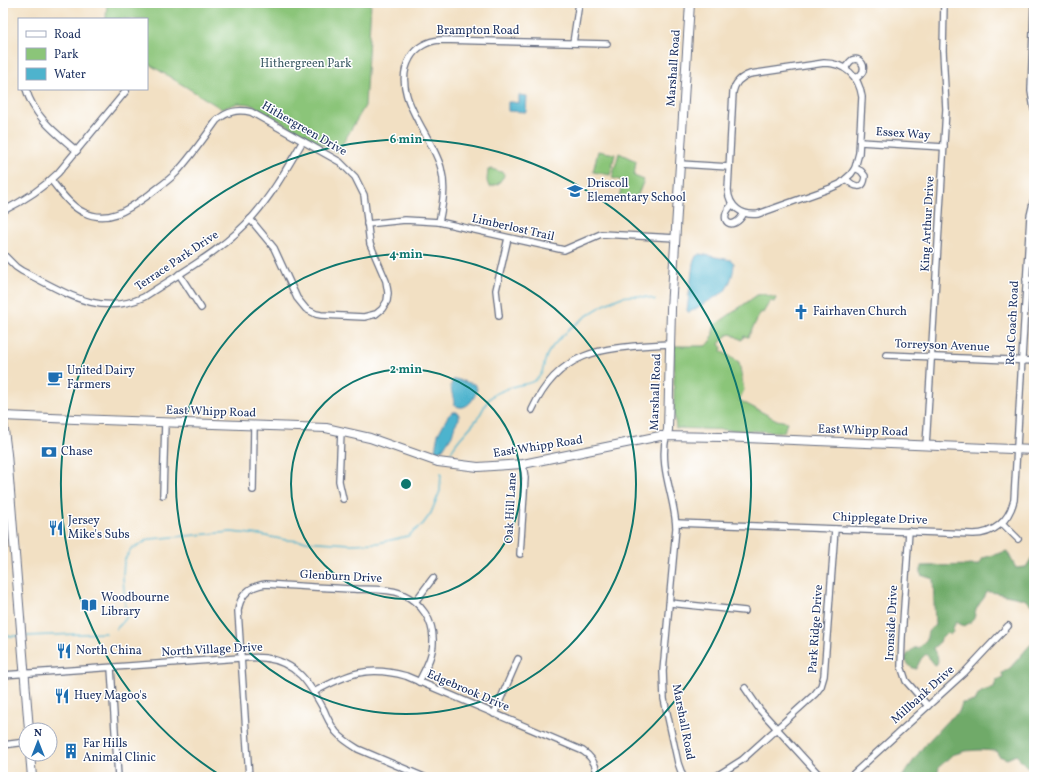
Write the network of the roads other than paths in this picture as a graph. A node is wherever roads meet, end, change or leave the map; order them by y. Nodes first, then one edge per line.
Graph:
1 (579, 3) edge
2 (690, 3) edge
3 (944, 3) edge
4 (1034, 3) edge
5 (573, 43) junction
6 (607, 44) dead end
7 (845, 68) junction
8 (856, 79) junction
9 (26, 90) edge
10 (126, 91) dead end
11 (1034, 109) edge
12 (303, 141) junction
13 (860, 142) junction
14 (944, 147) junction
15 (77, 150) junction
16 (680, 164) junction
17 (729, 167) junction
18 (855, 168) junction
19 (846, 179) junction
20 (51, 180) junction
21 (1034, 199) edge
22 (732, 205) junction
23 (3, 211) edge
24 (744, 213) junction
25 (250, 220) junction
26 (439, 222) junction
27 (367, 224) junction
28 (508, 238) junction
29 (676, 238) junction
30 (3, 254) edge
31 (179, 274) junction
32 (1026, 279) junction
33 (1034, 280) edge
34 (201, 308) dead end
35 (499, 316) dead end
36 (670, 344) junction
37 (886, 355) dead end
38 (931, 357) junction
39 (1022, 360) junction
40 (1034, 361) edge
41 (532, 410) dead end
42 (3, 416) edge
43 (3, 422) edge
44 (165, 422) junction
45 (254, 425) junction
46 (341, 431) junction
47 (666, 436) junction
48 (926, 446) junction
49 (1016, 449) junction
50 (1034, 450) edge
51 (523, 464) junction
52 (253, 490) dead end
53 (163, 495) dead end
54 (343, 499) dead end
55 (676, 522) junction
56 (1002, 523) junction
57 (835, 528) junction
58 (909, 531) junction
59 (1018, 539) dead end
60 (520, 554) dead end
61 (433, 578) dead end
62 (415, 602) junction
63 (670, 603) junction
64 (745, 611) dead end
65 (1008, 626) dead end
66 (240, 658) junction
67 (518, 658) dead end
68 (111, 668) junction
69 (24, 674) junction
70 (3, 675) edge
71 (420, 682) junction
72 (745, 688) dead end
73 (314, 692) junction
74 (928, 706) junction
75 (494, 714) junction
76 (28, 722) edge
77 (776, 729) junction
78 (18, 743) edge
79 (3, 745) edge
80 (31, 762) edge
81 (32, 777) edge
82 (118, 777) edge
83 (249, 777) edge
84 (424, 777) edge
85 (597, 777) edge
86 (683, 777) edge
87 (716, 777) edge
88 (821, 777) edge
89 (850, 777) edge

1 - 5 street
2 - 16 main road, Marshall Road
3 - 14 street, King Arthur Drive
4 - 11 street
5 - 6 street, Brampton Road
5 - 26 street, Brampton Road
7 - 8 street
7 - 8 street
7 - 17 street
8 - 13 street
9 - 15 street
10 - 15 street
12 - 20 street, Hithergreen Drive
12 - 25 street, Terrace Park Drive
12 - 27 street, Hithergreen Drive
13 - 14 street, Essex Way
13 - 18 street
14 - 38 street, King Arthur Drive
15 - 20 street
16 - 17 street
16 - 29 main road, Marshall Road
17 - 22 street
18 - 19 street
18 - 19 street
19 - 24 street
20 - 23 street
21 - 32 street, Red Coach Road
22 - 24 street
22 - 24 street
25 - 27 street, Hithergreen Drive
25 - 31 street, Terrace Park Drive
26 - 27 street, Limberlost Trail
26 - 28 street, Limberlost Trail
28 - 29 street, Limberlost Trail
28 - 35 street
29 - 36 main road, Marshall Road
30 - 31 street, Terrace Park Drive
31 - 34 street
32 - 33 street
32 - 39 street, Red Coach Road
36 - 41 street
36 - 47 main road, Marshall Road
37 - 38 street, Torreyson Avenue
38 - 39 street, Torreyson Avenue
38 - 48 street, King Arthur Drive
39 - 40 street, Torreyson Avenue
39 - 49 street, Red Coach Road
42 - 44 main road, East Whipp Road
43 - 69 main road
44 - 45 main road, East Whipp Road
44 - 53 street
45 - 46 main road, East Whipp Road
45 - 52 street
46 - 51 main road, East Whipp Road
46 - 54 street
47 - 48 main road, East Whipp Road
47 - 51 main road, East Whipp Road
47 - 55 street, Marshall Road
48 - 49 main road, East Whipp Road
49 - 50 main road, East Whipp Road
49 - 56 street
51 - 60 street, Oak Hill Lane
55 - 57 street, Chipplegate Drive
55 - 63 street, Marshall Road
56 - 58 street, Chipplegate Drive
56 - 59 street
57 - 58 street, Chipplegate Drive
57 - 77 street, Park Ridge Drive
58 - 74 street, Ironside Drive
61 - 62 street
62 - 66 street, Glenburn Drive
62 - 71 street, Glenburn Drive
63 - 64 street
63 - 86 street, Marshall Road
65 - 74 street, Millbank Drive
66 - 68 street, North Village Drive
66 - 73 street, North Village Drive
66 - 83 street, Glenburn Drive
67 - 75 street
68 - 69 street, North Village Drive
68 - 82 street
69 - 70 street, North Village Drive
69 - 76 main road
71 - 73 street, Edgebrook Drive
71 - 75 street, Edgebrook Drive
72 - 77 street
73 - 84 street, North Village Drive
74 - 89 street, Millbank Drive
75 - 85 street, Edgebrook Drive
77 - 87 street, Park Ridge Drive
77 - 88 street
78 - 79 street
80 - 81 main road

